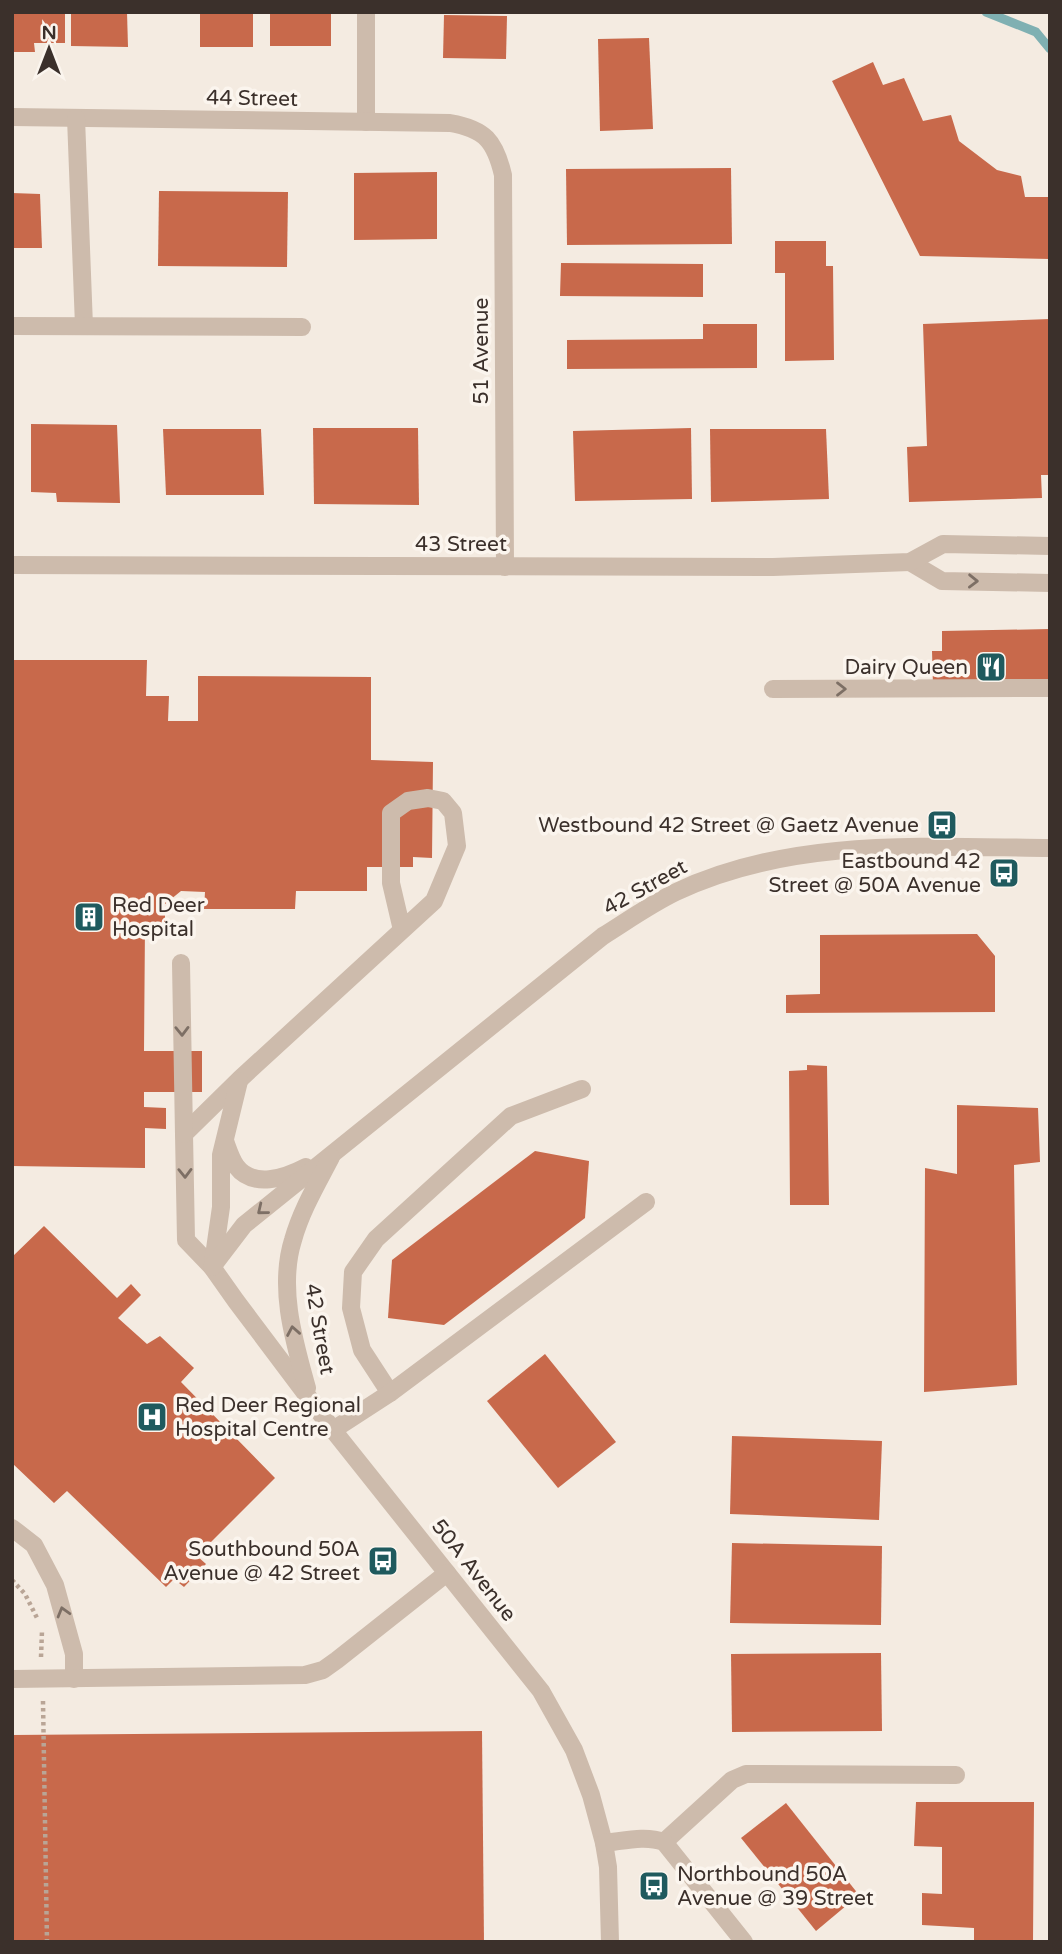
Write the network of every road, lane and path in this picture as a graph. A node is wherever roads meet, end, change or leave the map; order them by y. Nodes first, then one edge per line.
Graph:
1 (366, 12) edge
2 (12, 117) edge
3 (76, 118) junction
4 (366, 122) junction
5 (487, 138) joint
6 (12, 326) edge
7 (84, 326) junction
8 (302, 327) dead end
9 (1050, 546) edge
10 (910, 562) junction
11 (12, 565) edge
12 (505, 567) junction
13 (1050, 583) edge
14 (1050, 688) edge
15 (773, 689) dead end
16 (1050, 848) edge
17 (402, 930) junction
18 (181, 963) dead end
19 (240, 1079) junction
20 (582, 1089) dead end
21 (184, 1134) junction
22 (225, 1140) junction
23 (334, 1151) junction
24 (646, 1202) dead end
25 (212, 1267) junction
26 (390, 1393) junction
27 (310, 1397) junction
28 (333, 1430) junction
29 (12, 1528) edge
30 (447, 1573) junction
31 (12, 1580) edge
32 (12, 1679) edge
33 (42, 1679) junction
34 (74, 1679) junction
35 (956, 1775) dead end
36 (664, 1842) junction
37 (604, 1843) junction
38 (47, 1942) edge
39 (610, 1942) edge
40 (744, 1942) edge

1 - 4 street
2 - 3 street, 44 Street
3 - 4 street, 44 Street
3 - 7 street
4 - 5 street, 44 Street
5 - 12 street, 51 Avenue
6 - 7 street
7 - 8 street
9 - 10 street, 43 Street
10 - 12 street, 43 Street
10 -> 13 street
11 - 12 street, 43 Street
15 -> 14 street
16 - 23 street, 42 Street
17 - 17 street
17 - 19 street
18 -> 21 street, 50A Avenue
19 - 21 street
19 - 22 street
20 - 26 street
21 -> 25 street, 50A Avenue
22 - 23 street
22 - 25 street
23 -> 25 street, 42 Street
27 -> 23 street, 42 Street
24 - 26 street
25 - 27 street, 50A Avenue
26 - 28 street
27 - 28 street, 50A Avenue
28 - 30 street, 50A Avenue
34 -> 29 street
30 - 34 street
30 - 37 street, 50A Avenue
31 - 33 path
32 - 33 street
33 - 34 street
33 - 38 path
35 - 36 street
36 - 37 street
36 - 40 street
37 - 39 street, 50A Avenue

